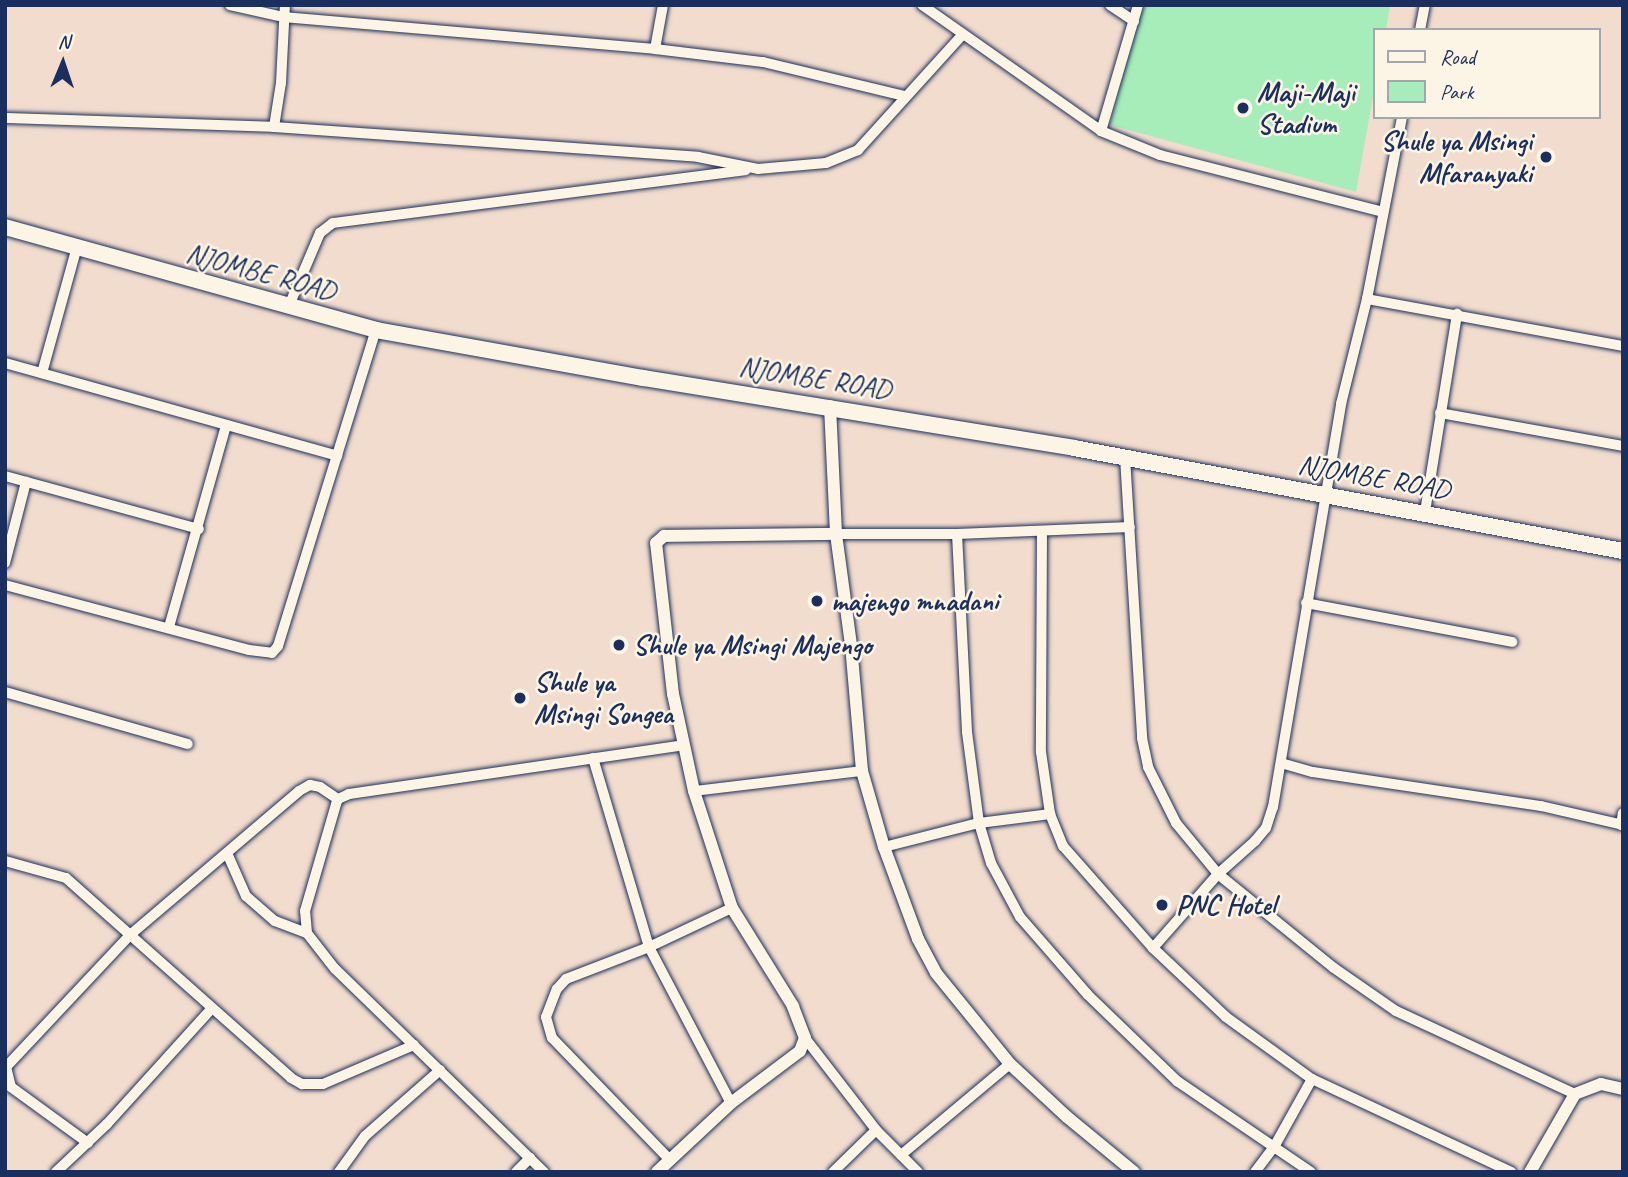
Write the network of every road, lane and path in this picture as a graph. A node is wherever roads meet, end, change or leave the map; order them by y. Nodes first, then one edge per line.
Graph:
1 (230, 5) edge
2 (285, 5) edge
3 (663, 5) edge
4 (922, 5) edge
5 (1110, 5) edge
6 (1138, 5) edge
7 (1425, 5) edge
8 (283, 17) junction
9 (1134, 22) junction
10 (1420, 28) edge
11 (963, 34) junction
12 (655, 49) junction
13 (905, 96) junction
14 (5, 118) edge
15 (1402, 119) edge
16 (274, 127) junction
17 (1101, 131) junction
18 (758, 169) junction
19 (1383, 212) junction
20 (5, 227) edge
21 (77, 247) junction
22 (1367, 299) junction
23 (288, 307) junction
24 (1457, 314) junction
25 (376, 330) junction
26 (1623, 346) edge
27 (5, 363) edge
28 (42, 373) junction
29 (830, 406) junction
30 (1440, 414) junction
31 (226, 425) junction
32 (1623, 446) edge
33 (337, 456) junction
34 (1125, 457) junction
35 (5, 476) edge
36 (26, 482) junction
37 (1324, 493) junction
38 (1424, 512) junction
39 (1130, 527) junction
40 (199, 529) junction
41 (1042, 531) junction
42 (836, 534) junction
43 (957, 534) junction
44 (1623, 551) edge
45 (5, 563) edge
46 (5, 585) edge
47 (1306, 603) junction
48 (169, 627) junction
49 (1512, 642) dead end
50 (5, 692) edge
51 (188, 744) dead end
52 (683, 745) junction
53 (593, 758) junction
54 (1281, 763) junction
55 (862, 771) junction
56 (694, 791) junction
57 (338, 799) junction
58 (1623, 813) edge
59 (1050, 814) junction
60 (979, 823) junction
61 (1622, 825) edge
62 (884, 847) junction
63 (227, 853) junction
64 (5, 861) edge
65 (1218, 874) junction
66 (732, 908) junction
67 (307, 933) junction
68 (130, 935) junction
69 (649, 947) junction
70 (1153, 948) junction
71 (212, 1008) junction
72 (805, 1038) junction
73 (414, 1045) junction
74 (1010, 1064) junction
75 (440, 1070) junction
76 (1312, 1079) junction
77 (1623, 1088) edge
78 (1575, 1094) junction
79 (731, 1103) junction
80 (876, 1130) junction
81 (88, 1143) junction
82 (1274, 1147) junction
83 (901, 1155) junction
84 (530, 1158) junction
85 (669, 1159) junction
86 (56, 1172) edge
87 (339, 1172) edge
88 (516, 1172) edge
89 (544, 1172) edge
90 (657, 1172) edge
91 (833, 1172) edge
92 (918, 1172) edge
93 (1134, 1172) edge
94 (1255, 1172) edge
95 (1311, 1172) edge
96 (1511, 1172) edge
97 (1530, 1172) edge

1 - 8 street
2 - 8 street
3 - 12 street
4 - 11 street
5 - 9 street
6 - 9 street
7 - 10 street
8 - 12 street
8 - 16 street
9 - 17 street
11 - 13 street
11 - 17 street
12 - 13 street
13 - 18 street
14 - 16 street
15 - 19 street
16 - 18 street
17 - 19 street
18 - 23 street
19 - 22 street
20 - 21 highway, NJOMBE ROAD
21 - 23 highway, NJOMBE ROAD
21 - 28 street
22 - 24 street
22 - 37 street
23 - 25 highway, NJOMBE ROAD
24 - 26 street
24 - 30 street
25 - 29 highway, NJOMBE ROAD
25 - 33 street
27 - 28 street
28 - 31 street
29 - 34 highway, NJOMBE ROAD
29 - 42 street
30 - 32 street
30 - 38 street
31 - 33 street
31 - 40 street
33 - 48 street
34 - 37 highway, NJOMBE ROAD
34 - 39 street
35 - 36 street
36 - 40 street
36 - 45 street
37 - 38 highway, NJOMBE ROAD
37 - 47 street
38 - 44 highway, NJOMBE ROAD
39 - 41 street
39 - 65 street
40 - 48 street
41 - 43 street
41 - 59 street
42 - 43 street
42 - 52 street
42 - 55 street
43 - 60 street
46 - 48 street
47 - 49 street
47 - 54 street
50 - 51 street
52 - 53 street
52 - 56 street
53 - 57 street
53 - 69 street
54 - 61 street
54 - 65 street
55 - 56 street
55 - 62 street
56 - 66 street
57 - 63 street
57 - 67 street
58 - 61 street
59 - 60 street
59 - 70 street
60 - 62 street
60 - 82 street
62 - 74 street
63 - 67 street
63 - 68 street
64 - 68 street
65 - 70 street
65 - 78 street
66 - 69 street
66 - 72 street
67 - 73 street
68 - 71 street
68 - 81 street
69 - 79 street
69 - 85 street
70 - 76 street
71 - 73 street
71 - 81 street
72 - 79 street
72 - 80 street
73 - 75 street
74 - 83 street
74 - 93 street
75 - 84 street
75 - 87 street
76 - 82 street
76 - 96 street
77 - 78 street
78 - 97 street
79 - 85 street
80 - 83 street
80 - 91 street
81 - 86 street
82 - 94 street
82 - 95 street
83 - 92 street
84 - 88 street
84 - 89 street
85 - 90 street

